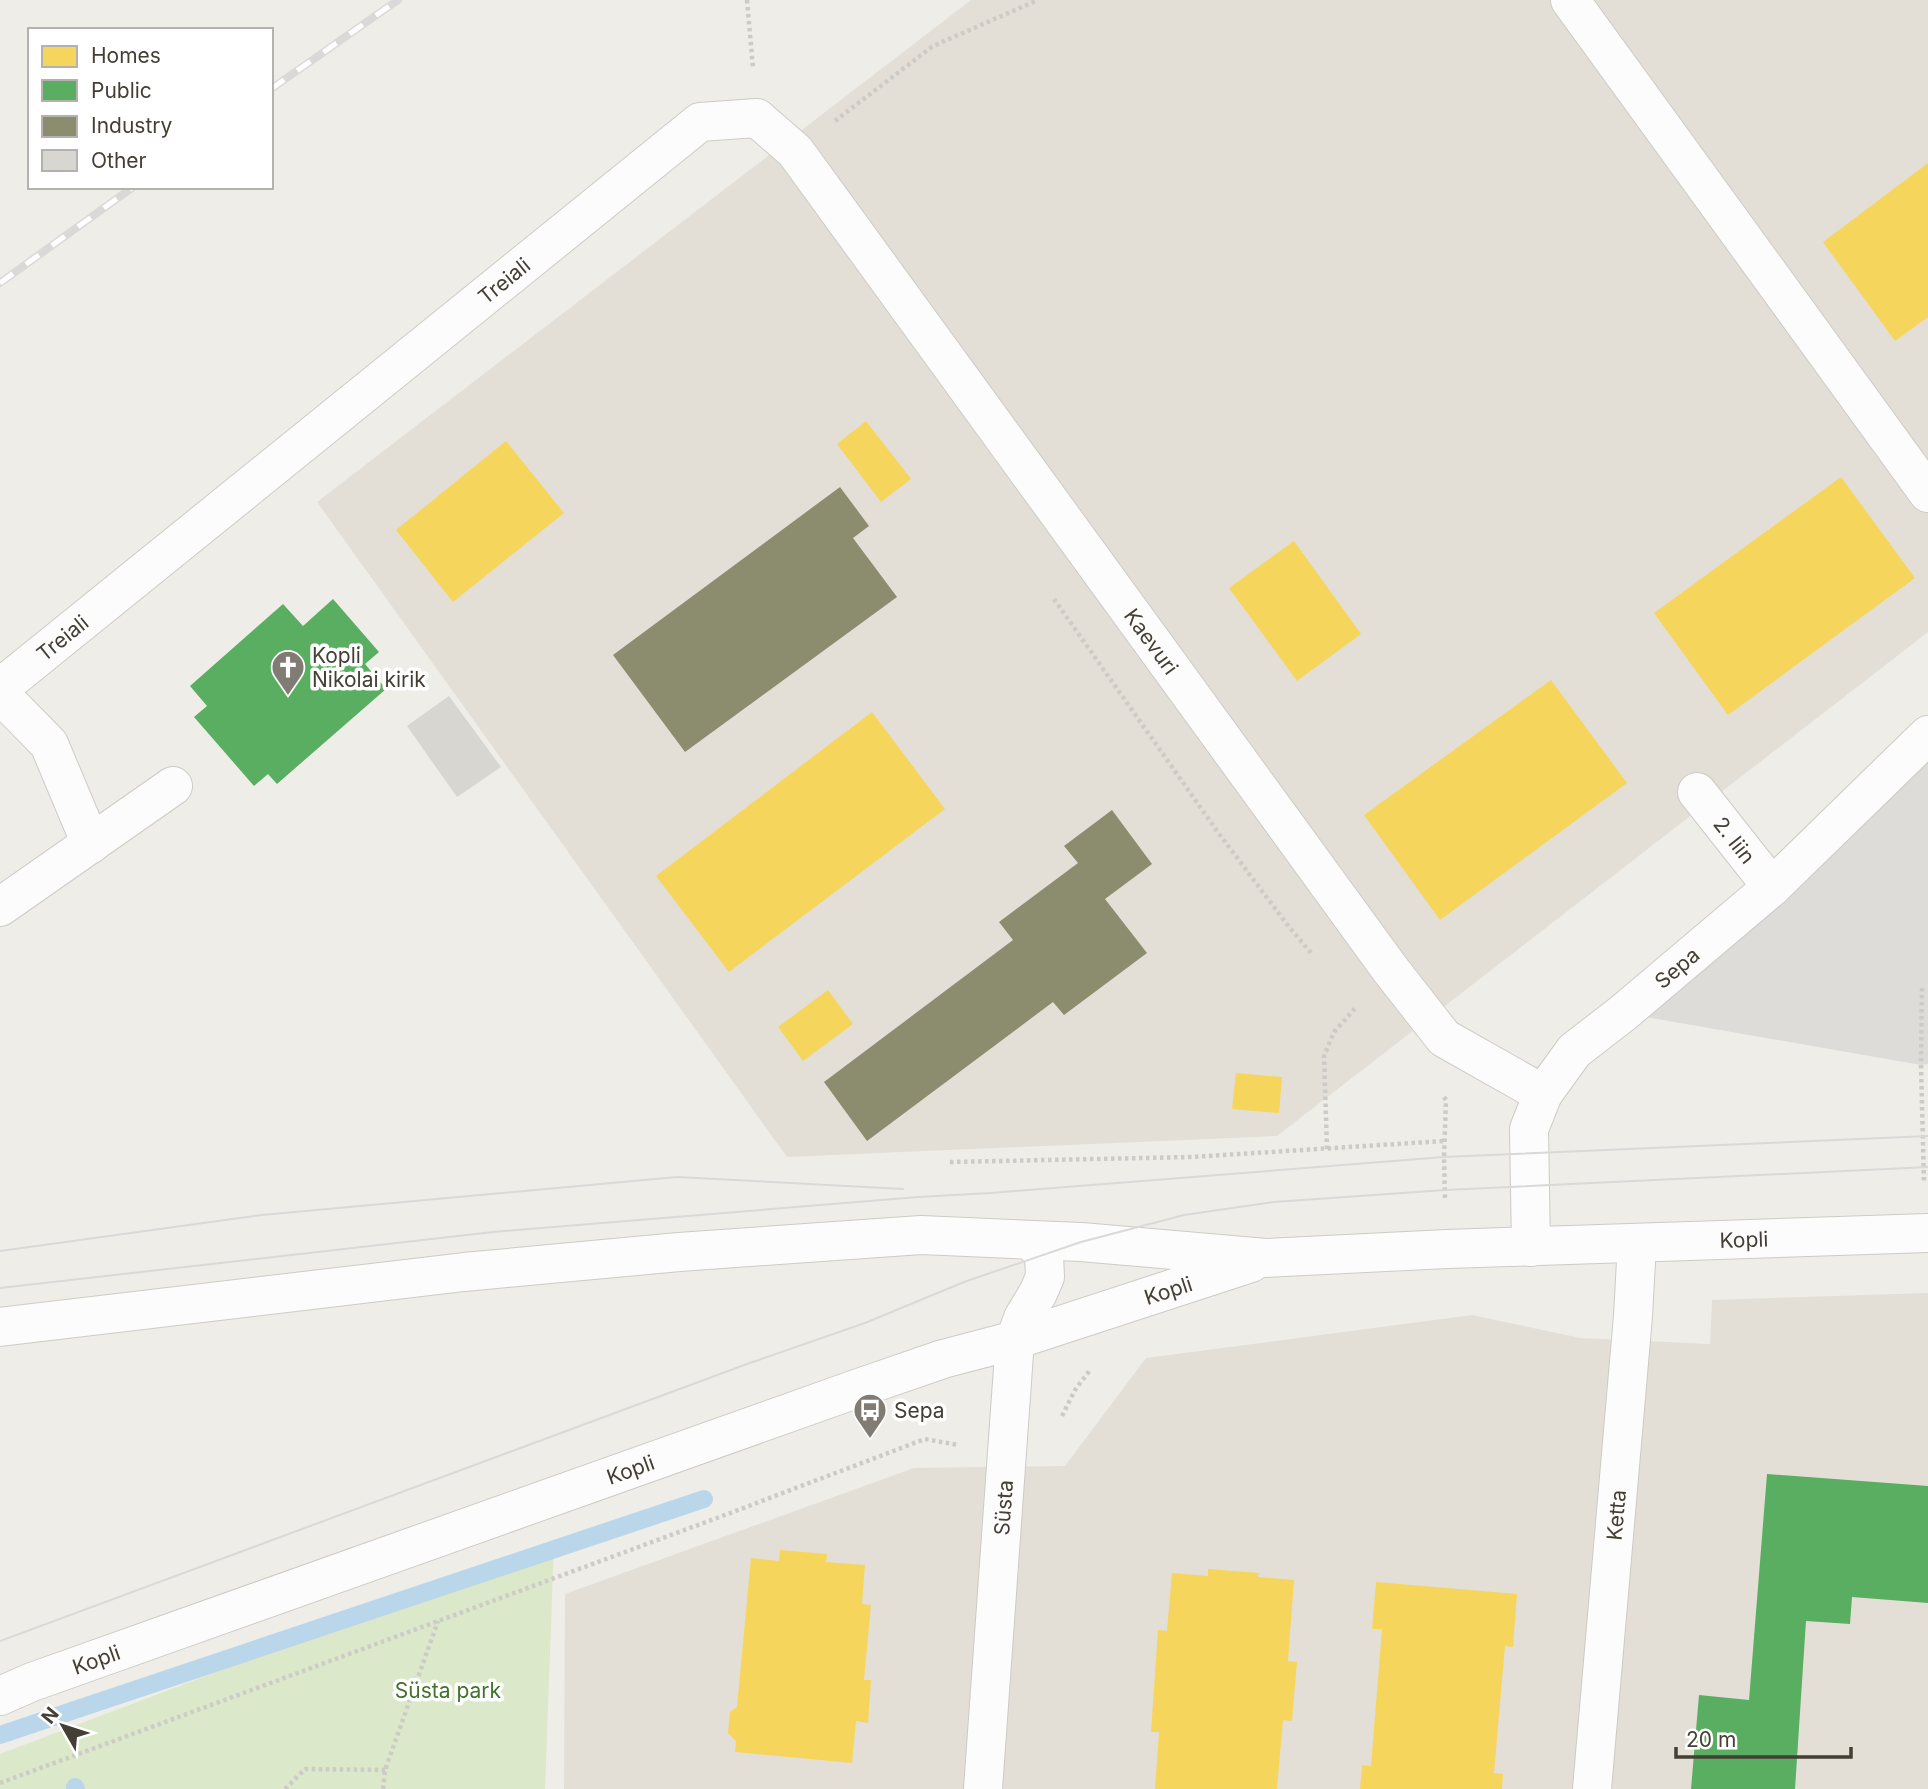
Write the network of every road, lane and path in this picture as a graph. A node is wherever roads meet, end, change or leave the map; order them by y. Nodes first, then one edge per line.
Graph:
1 (747, 0) edge
2 (1038, 0) edge
3 (1570, 0) edge
4 (757, 118) junction
5 (795, 151) junction
6 (1928, 494) edge
7 (0, 688) edge
8 (0, 694) edge
9 (1928, 735) edge
10 (173, 786) dead end
11 (1697, 792) dead end
12 (91, 844) junction
13 (1772, 887) junction
14 (0, 907) edge
15 (1922, 988) dead end
16 (1357, 1006) dead end
17 (1543, 1094) junction
18 (1327, 1149) junction
19 (950, 1162) dead end
20 (1925, 1191) dead end
21 (1445, 1204) dead end
22 (1928, 1233) edge
23 (1031, 1240) junction
24 (1637, 1243) junction
25 (1531, 1247) junction
26 (1266, 1258) junction
27 (0, 1327) edge
28 (1015, 1340) junction
29 (1090, 1370) dead end
30 (1061, 1419) dead end
31 (966, 1444) dead end
32 (438, 1620) junction
33 (0, 1696) edge
34 (385, 1770) junction
35 (0, 1783) edge
36 (285, 1789) edge
37 (383, 1789) edge
38 (982, 1789) edge
39 (1592, 1789) edge

1 - 4 path
2 - 5 path
3 - 6 street
4 - 5 street
4 - 7 street, Treiali
5 - 17 street, Kaevuri
8 - 12 street
9 - 13 street, Sepa
10 - 12 street
11 - 13 street, 2. liin
12 - 14 street
13 - 17 street, Sepa
15 - 20 path
16 - 18 path
17 - 25 street, Sepa
18 - 19 path
18 - 21 path
22 - 24 street, Kopli
23 - 26 street, Kopli
23 - 27 street, Kopli
23 - 28 street, Süsta
24 - 25 street, Kopli
24 - 39 street, Ketta
25 - 26 street, Kopli
26 - 28 street, Kopli
28 - 33 street, Kopli
28 - 38 street, Süsta
29 - 30 path
31 - 32 path
32 - 34 path
32 - 35 path
34 - 36 path
34 - 37 path

